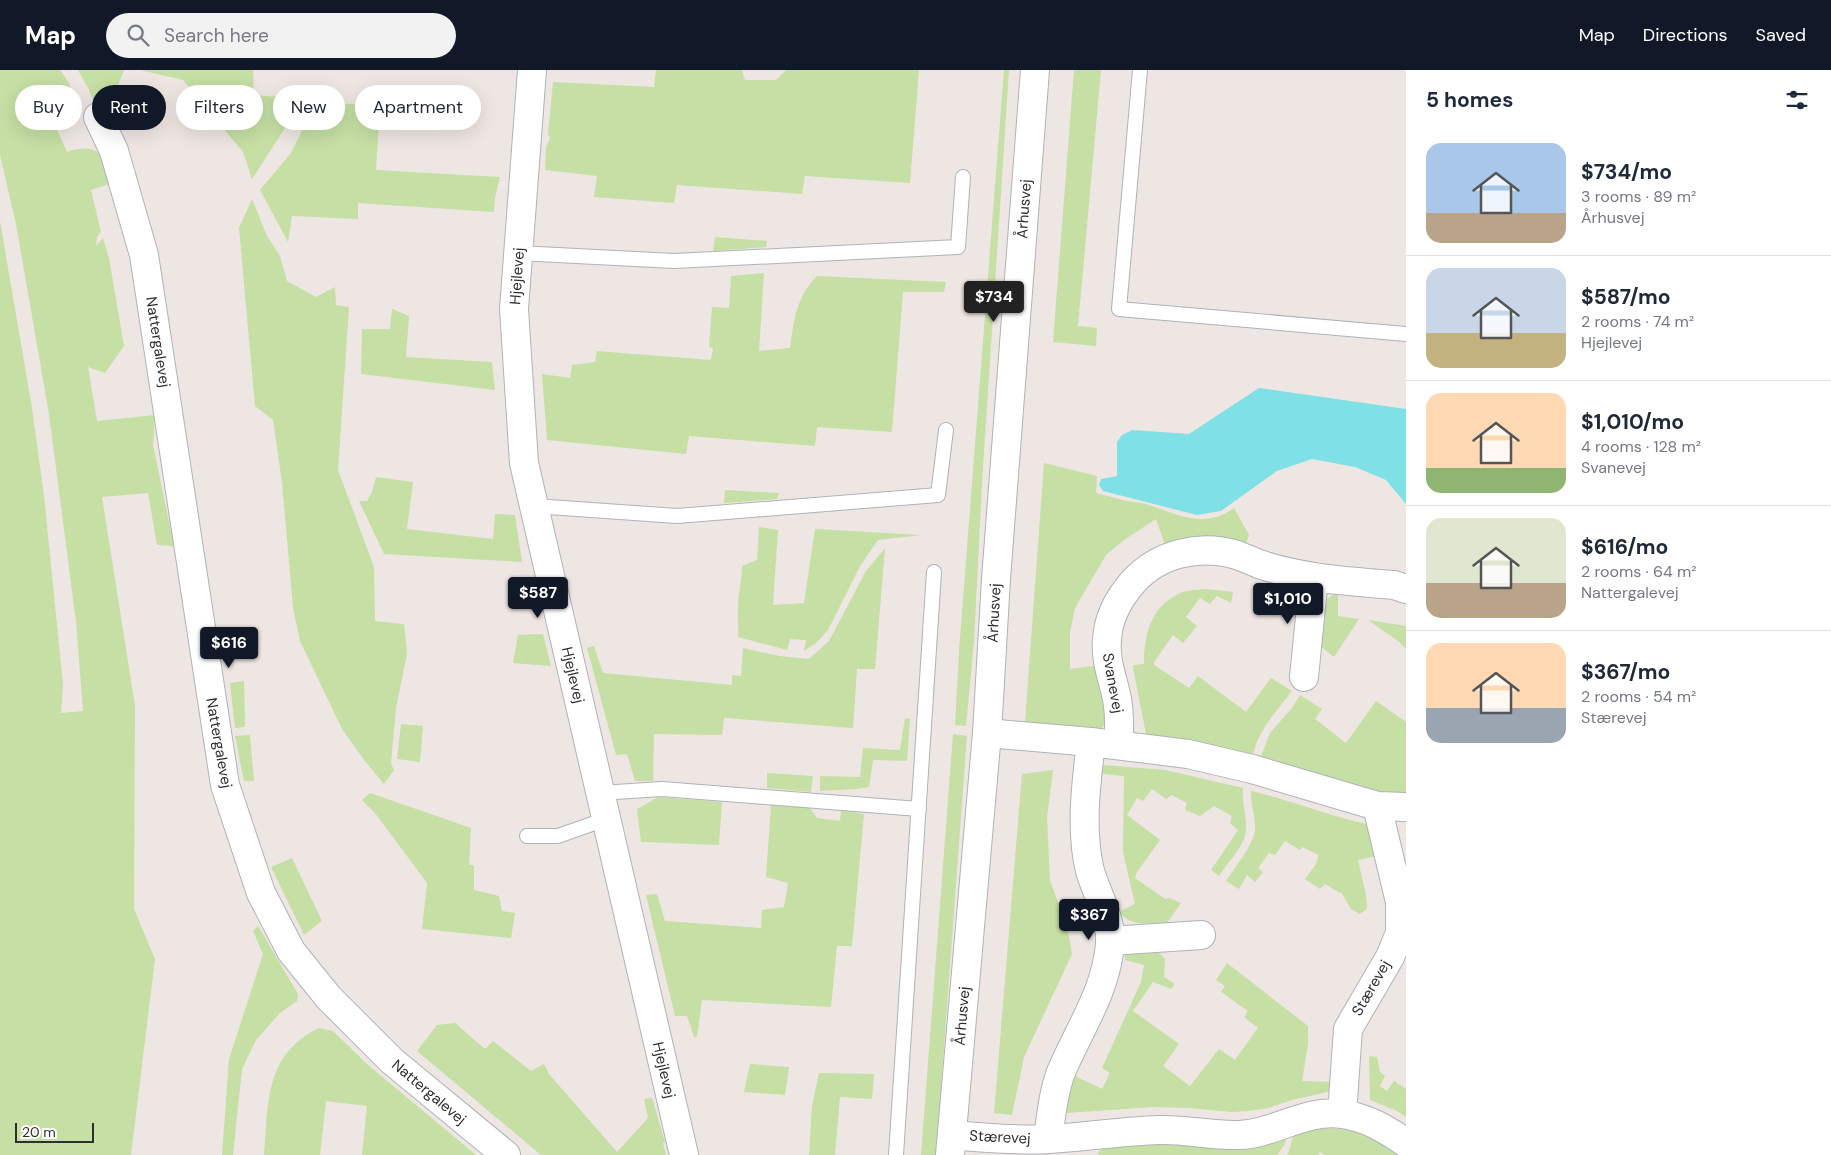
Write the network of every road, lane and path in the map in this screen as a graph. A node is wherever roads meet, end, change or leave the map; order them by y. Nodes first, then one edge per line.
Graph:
1 (532, 70) edge
2 (1035, 70) edge
3 (1140, 70) edge
4 (104, 130) edge
5 (963, 177) dead end
6 (518, 252) junction
7 (1406, 334) edge
8 (946, 430) dead end
9 (534, 506) junction
10 (934, 572) dead end
11 (1314, 577) junction
12 (1406, 588) edge
13 (1304, 677) dead end
14 (987, 733) junction
15 (1091, 742) junction
16 (1119, 745) junction
17 (600, 793) junction
18 (1378, 806) junction
19 (1406, 807) edge
20 (919, 809) junction
21 (606, 819) junction
22 (527, 836) dead end
23 (1201, 935) dead end
24 (1110, 941) junction
25 (1342, 1114) junction
26 (1048, 1139) junction
27 (1406, 1143) edge
28 (951, 1145) edge
29 (1080, 1146) edge
30 (506, 1155) edge
31 (684, 1155) edge
32 (896, 1155) edge

1 - 6 street, Hjejlevej
2 - 14 street, Århusvej
3 - 7 lane
4 - 30 street, Nattergalevej
5 - 6 lane
6 - 9 street, Hjejlevej
8 - 9 lane
9 - 17 street, Hjejlevej
10 - 20 lane
11 - 12 street, Svanevej
11 - 13 street
11 - 16 street, Svanevej
14 - 15 street
14 - 28 street, Århusvej
15 - 16 street
15 - 24 street, Stærevej
16 - 18 street
17 - 20 lane
17 - 21 street, Hjejlevej
18 - 19 street
18 - 25 street, Stærevej
20 - 32 lane
21 - 22 lane
21 - 31 street, Hjejlevej
23 - 24 street
24 - 26 street, Stærevej
25 - 27 street, Stærevej
25 - 29 street, Stærevej
26 - 28 street, Stærevej
26 - 29 street, Stærevej

